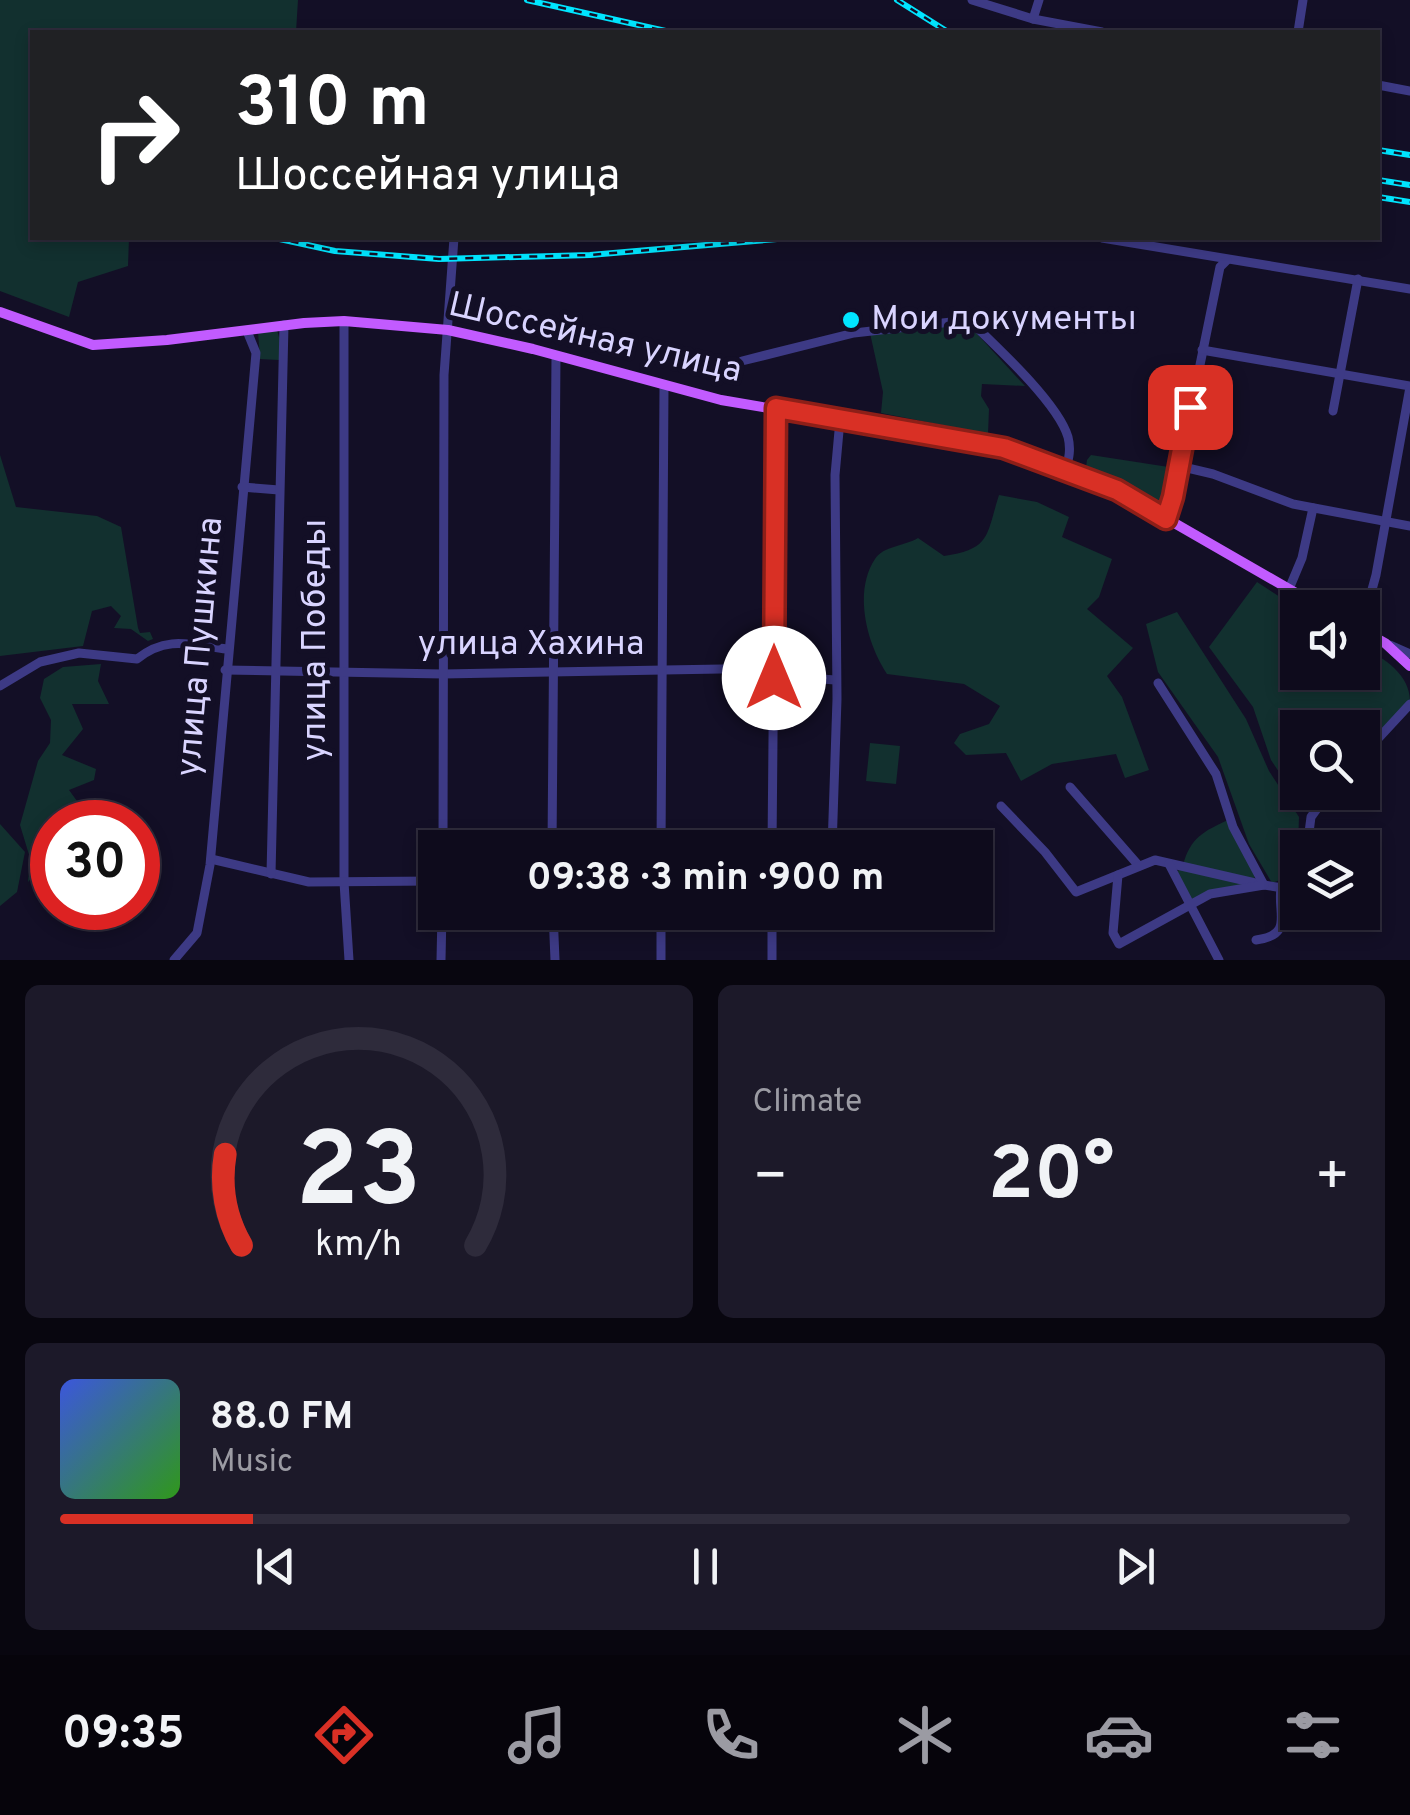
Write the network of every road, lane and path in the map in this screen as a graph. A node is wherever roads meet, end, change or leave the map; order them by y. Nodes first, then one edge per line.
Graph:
1 (972, 0) edge
2 (1038, 0) edge
3 (1303, 0) edge
4 (1034, 19) junction
5 (1092, 30) edge
6 (1298, 30) edge
7 (1380, 84) edge
8 (1410, 91) edge
9 (454, 240) edge
10 (1116, 240) edge
11 (1226, 260) junction
12 (1358, 278) junction
13 (1410, 289) edge
14 (0, 312) edge
15 (344, 321) junction
16 (284, 325) junction
17 (247, 330) junction
18 (448, 330) junction
19 (1202, 350) junction
20 (556, 356) junction
21 (742, 361) dead end
22 (1342, 373) junction
23 (1410, 386) edge
24 (664, 387) junction
25 (776, 408) junction
26 (1333, 411) dead end
27 (840, 420) junction
28 (1179, 466) junction
29 (1066, 469) junction
30 (242, 487) junction
31 (279, 490) junction
32 (1312, 508) junction
33 (1166, 519) junction
34 (1386, 522) junction
35 (1410, 526) edge
36 (1288, 589) joint
37 (1371, 590) edge
38 (1380, 640) edge
39 (1385, 643) junction
40 (227, 649) junction
41 (1410, 654) edge
42 (1410, 666) edge
43 (774, 668) junction
44 (225, 670) junction
45 (553, 672) junction
46 (662, 672) junction
47 (276, 673) junction
48 (343, 674) junction
49 (443, 674) junction
50 (835, 680) junction
51 (1158, 682) dead end
52 (0, 686) edge
53 (1410, 704) edge
54 (1380, 736) edge
55 (1070, 787) dead end
56 (1001, 806) dead end
57 (443, 830) edge
58 (552, 830) edge
59 (661, 830) edge
60 (772, 830) edge
61 (833, 830) edge
62 (211, 859) junction
63 (1168, 864) junction
64 (1139, 866) junction
65 (271, 874) junction
66 (1118, 875) junction
67 (418, 881) edge
68 (344, 882) junction
69 (1264, 885) junction
70 (1280, 888) edge
71 (1189, 906) junction
72 (1280, 929) edge
73 (442, 930) edge
74 (554, 930) edge
75 (661, 930) edge
76 (772, 930) edge
77 (1256, 940) dead end
78 (174, 960) edge
79 (350, 960) edge
80 (441, 960) edge
81 (555, 960) edge
82 (661, 960) edge
83 (772, 960) edge
84 (1220, 960) edge

1 - 4 street
2 - 4 street
3 - 6 street
4 - 5 street
7 - 8 street
9 - 18 street
10 - 11 street
11 - 12 street
11 - 19 street
12 - 13 street
12 - 22 street
14 - 17 main road, Шоссейная улица
15 - 16 main road, Шоссейная улица
15 - 18 main road, Шоссейная улица
15 - 48 street, улица Победы
16 - 17 main road, Шоссейная улица
16 - 31 street
17 - 30 street, улица Пушкина
18 - 20 main road, Шоссейная улица
18 - 49 street
19 - 22 street
19 - 28 street
20 - 24 main road, Шоссейная улица
20 - 45 street
21 - 29 street
22 - 23 street
22 - 26 street
23 - 34 street
24 - 25 main road, Шоссейная улица
24 - 46 street
25 - 27 main road, Шоссейная улица
25 - 43 street
27 - 29 main road, Шоссейная улица
27 - 50 street
28 - 32 street
28 - 33 street
29 - 33 main road, Шоссейная улица
30 - 31 street
30 - 40 street, улица Пушкина
31 - 47 street
32 - 34 street
32 - 36 street
33 - 36 main road, Шоссейная улица
34 - 35 street
34 - 37 street
38 - 39 main road
39 - 41 street
39 - 42 main road
40 - 44 street, улица Пушкина
40 - 52 street
43 - 46 street, улица Хахина
43 - 50 street, улица Хахина
43 - 60 street
44 - 47 street, улица Хахина
44 - 62 street, улица Пушкина
45 - 46 street, улица Хахина
45 - 49 street, улица Хахина
45 - 58 street
46 - 59 street
47 - 48 street, улица Хахина
47 - 65 street
48 - 49 street, улица Хахина
48 - 68 street, улица Победы
49 - 57 street
50 - 61 street
51 - 69 street
53 - 54 street
55 - 64 street
56 - 66 street
62 - 65 street
62 - 78 street, улица Пушкина
63 - 64 street
63 - 69 street
63 - 71 street
64 - 66 street
65 - 68 street
66 - 71 street
67 - 68 street
68 - 79 street, улица Победы
69 - 70 street
69 - 71 street
71 - 84 street
72 - 77 street
73 - 80 street
74 - 81 street
75 - 82 street
76 - 83 street

